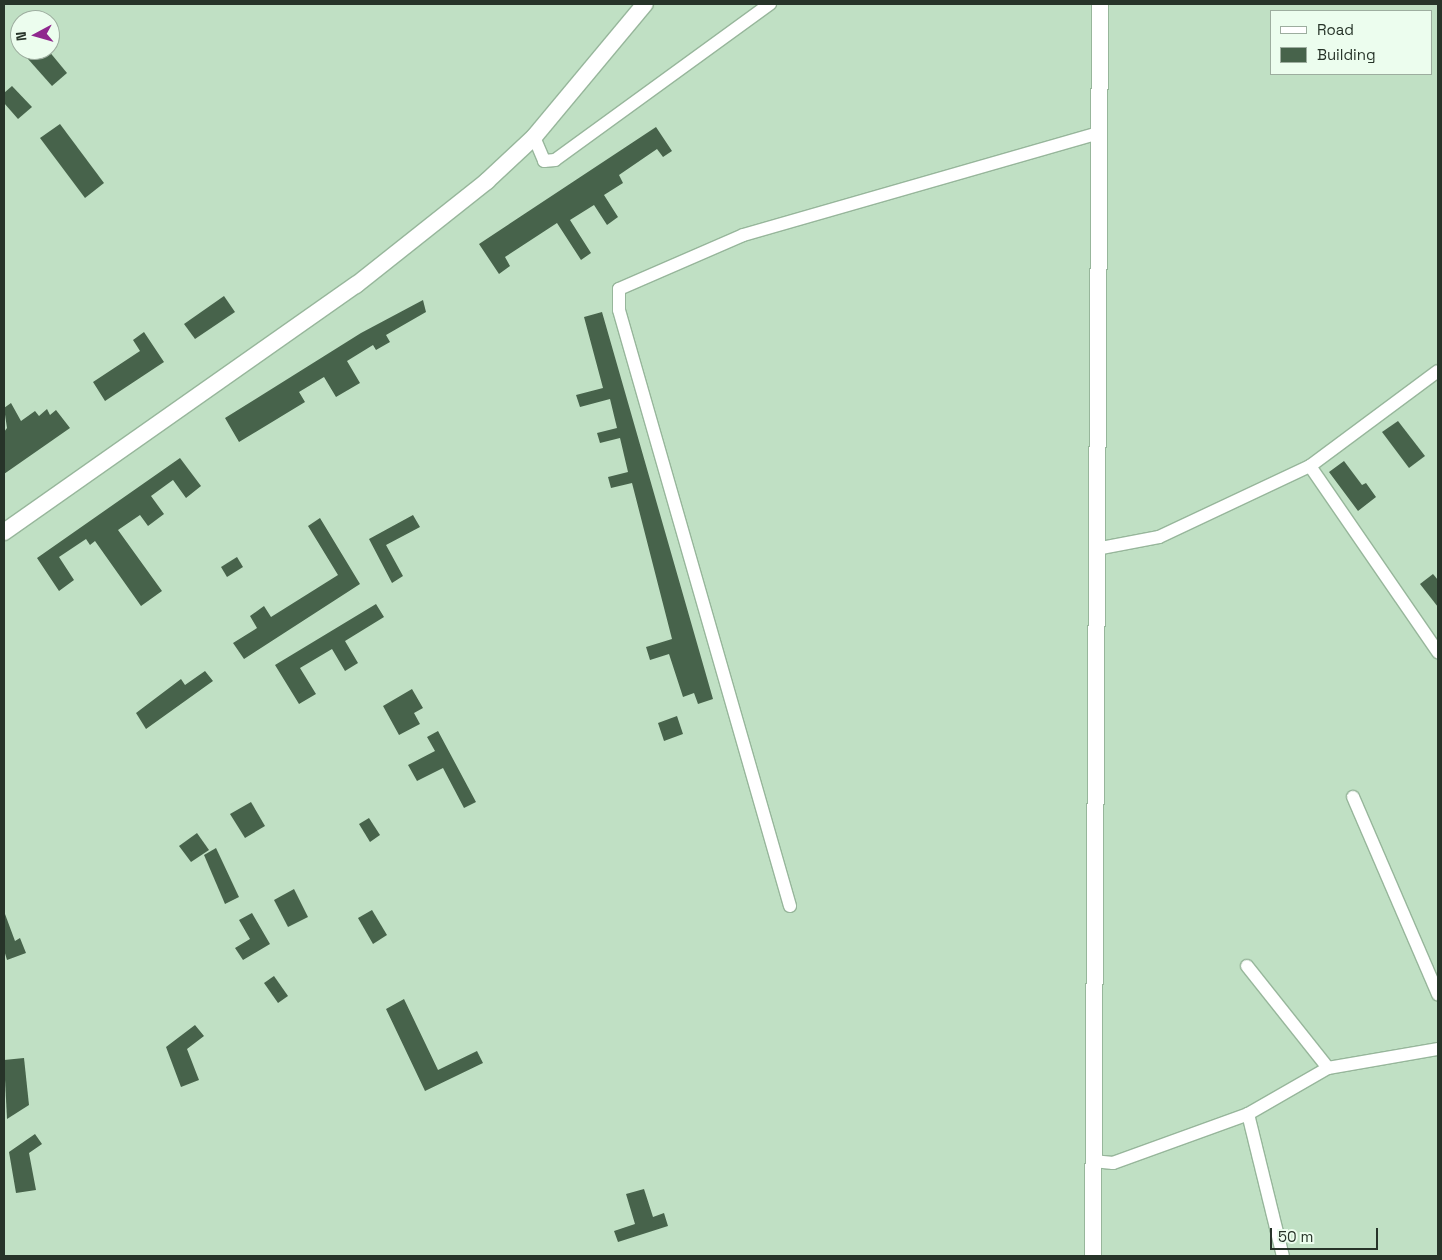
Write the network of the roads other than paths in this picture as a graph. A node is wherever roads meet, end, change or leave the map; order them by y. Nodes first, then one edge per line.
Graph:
1 (645, 4) edge
2 (770, 4) edge
3 (1100, 4) edge
4 (1099, 133) junction
5 (534, 138) junction
6 (1438, 371) edge
7 (1310, 466) junction
8 (4, 532) edge
9 (1096, 549) junction
10 (1436, 645) edge
11 (1353, 798) dead end
12 (790, 906) dead end
13 (1247, 966) dead end
14 (1438, 994) edge
15 (1438, 1049) edge
16 (1328, 1068) junction
17 (1248, 1114) junction
18 (1093, 1161) junction
19 (1093, 1256) edge
20 (1283, 1256) edge

1 - 5 street
2 - 5 street
3 - 4 street
4 - 9 street
4 - 12 street
5 - 8 street
6 - 7 street
7 - 9 street
7 - 10 street
9 - 18 street
11 - 14 street
13 - 16 street
15 - 16 street
16 - 17 street
17 - 18 street
17 - 20 street
18 - 19 street

